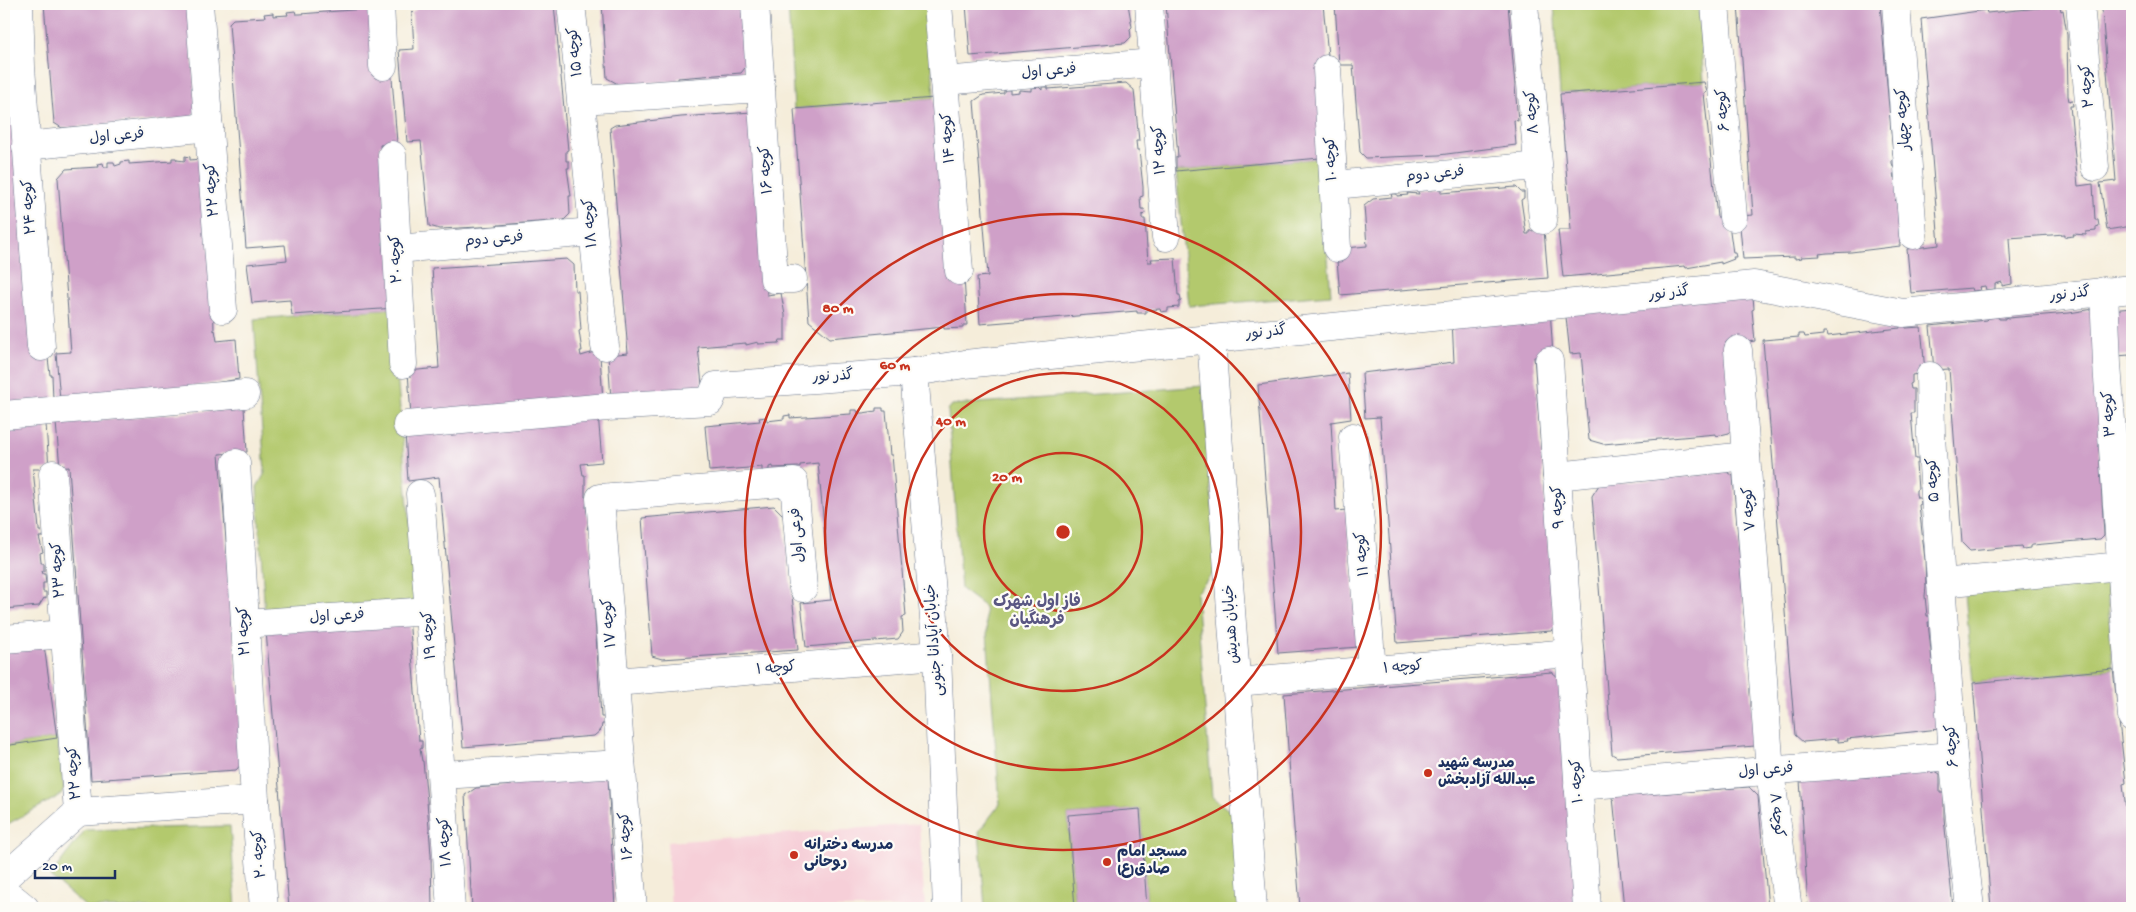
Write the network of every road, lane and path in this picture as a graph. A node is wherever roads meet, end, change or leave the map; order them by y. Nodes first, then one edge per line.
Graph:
1 (200, 4) edge
2 (380, 4) edge
3 (571, 4) edge
4 (755, 4) edge
5 (938, 4) edge
6 (1149, 4) edge
7 (1524, 4) edge
8 (1715, 4) edge
9 (1896, 4) edge
10 (2080, 4) edge
11 (14, 11) edge
12 (1153, 64) junction
13 (384, 66) dead end
14 (1327, 69) dead end
15 (944, 81) junction
16 (761, 88) junction
17 (582, 100) junction
18 (208, 127) junction
19 (26, 146) junction
20 (392, 155) dead end
21 (1537, 166) junction
22 (2095, 167) dead end
23 (1334, 185) junction
24 (1733, 217) dead end
25 (1542, 220) dead end
26 (592, 232) junction
27 (1913, 235) dead end
28 (1166, 237) dead end
29 (1337, 248) dead end
30 (397, 249) junction
31 (959, 271) dead end
32 (793, 279) dead end
33 (2132, 289) edge
34 (2104, 291) junction
35 (223, 309) dead end
36 (1211, 339) junction
37 (605, 346) dead end
38 (41, 347) dead end
39 (1738, 350) dead end
40 (1549, 361) dead end
41 (403, 364) dead end
42 (914, 372) junction
43 (1930, 376) dead end
44 (246, 394) dead end
45 (4, 416) edge
46 (407, 425) dead end
47 (2122, 432) edge
48 (1353, 437) dead end
49 (1746, 456) junction
50 (236, 463) dead end
51 (53, 474) dead end
52 (1557, 476) junction
53 (420, 494) dead end
54 (614, 496) joint
55 (2121, 566) junction
56 (1942, 583) junction
57 (802, 588) dead end
58 (428, 611) junction
59 (245, 624) junction
60 (64, 634) junction
61 (4, 640) edge
62 (1569, 653) junction
63 (937, 656) junction
64 (66, 666) joint
65 (1762, 669) joint
66 (1372, 670) junction
67 (615, 682) junction
68 (1236, 682) junction
69 (2132, 717) edge
70 (1953, 756) junction
71 (621, 764) junction
72 (1770, 771) junction
73 (442, 775) junction
74 (1578, 786) junction
75 (255, 800) junction
76 (78, 812) junction
77 (4, 878) edge
78 (4, 891) edge
79 (1787, 902) dead end
80 (25, 908) edge
81 (264, 908) edge
82 (451, 908) edge
83 (633, 908) edge
84 (947, 908) edge
85 (1253, 908) edge
86 (1587, 908) edge
87 (1970, 908) edge

1 - 18 street, کوچه ۲۲
2 - 13 street
3 - 17 street, کوچه ۱۵
4 - 16 street, کوچه ۱۶
5 - 15 street, کوچه ۱۴
6 - 12 street
7 - 21 street, کوچه ۸
8 - 24 street, کوچه ۶
9 - 27 street, کوچه چهار
10 - 22 street, کوچه ۲
11 - 19 street, کوچه ۲۴
12 - 15 street, فرعی اول
12 - 28 street, کوچه ۱۲
14 - 23 street, کوچه ۱۰
15 - 31 street, کوچه ۱۴
16 - 17 street
16 - 32 street, کوچه ۱۶
17 - 26 street, کوچه ۱۸
18 - 19 street, فرعی اول
18 - 35 street, کوچه ۲۲
19 - 38 street, کوچه ۲۴
20 - 30 street, کوچه ۲۰
21 - 23 street, فرعی دوم
21 - 25 street, کوچه ۸
23 - 29 street, کوچه ۱۰
26 - 30 street, فرعی دوم
26 - 37 street, کوچه ۱۸
30 - 41 street, کوچه ۲۰
33 - 34 street, گذر نور
34 - 36 street, گذر نور
34 - 47 street, کوچه ۳
36 - 42 street, گذر نور
36 - 68 street, خیابان هدیش
39 - 49 street, کوچه ۷
40 - 52 street, کوچه ۹
42 - 46 street, گذر نور
42 - 63 street, خیابان آپادانا جنوبی
43 - 56 street, کوچه ۵
44 - 45 street
47 - 55 street, کوچه ۳
48 - 66 street, کوچه ۱۱
49 - 52 street
49 - 65 street, کوچه ۷
50 - 59 street, کوچه ۲۱
51 - 60 street, کوچه ۲۳
52 - 62 street, کوچه ۹
53 - 58 street, کوچه ۱۹
54 - 57 street, فرعی اول
54 - 67 street, کوچه ۱۷
55 - 56 street
55 - 69 street
56 - 70 street, کوچه ۶
58 - 59 street, فرعی اول
58 - 73 street, کوچه ۱۹
59 - 75 street, کوچه ۲۱
60 - 61 street
60 - 64 street, کوچه ۲۳
62 - 66 street, کوچه ۱
62 - 74 street, کوچه ۱۰
63 - 67 street, کوچه ۱
63 - 84 street, خیابان آپادانا جنوبی
64 - 76 street, کوچه ۲۲
65 - 72 street, کوچه ۸
66 - 68 street, کوچه ۱
67 - 71 street, کوچه ۱۷
68 - 85 street, خیابان هدیش
70 - 72 street, فرعی اول
70 - 87 street, کوچه ۶
71 - 73 street
71 - 83 street, کوچه ۱۶
72 - 74 street, فرعی اول
72 - 79 street, کوچه ۸
73 - 82 street, کوچه ۱۸
74 - 86 street, کوچه ۱۰
75 - 76 street
75 - 81 street, کوچه ۲۰
76 - 77 street, کوچه ۲۲
78 - 80 street

